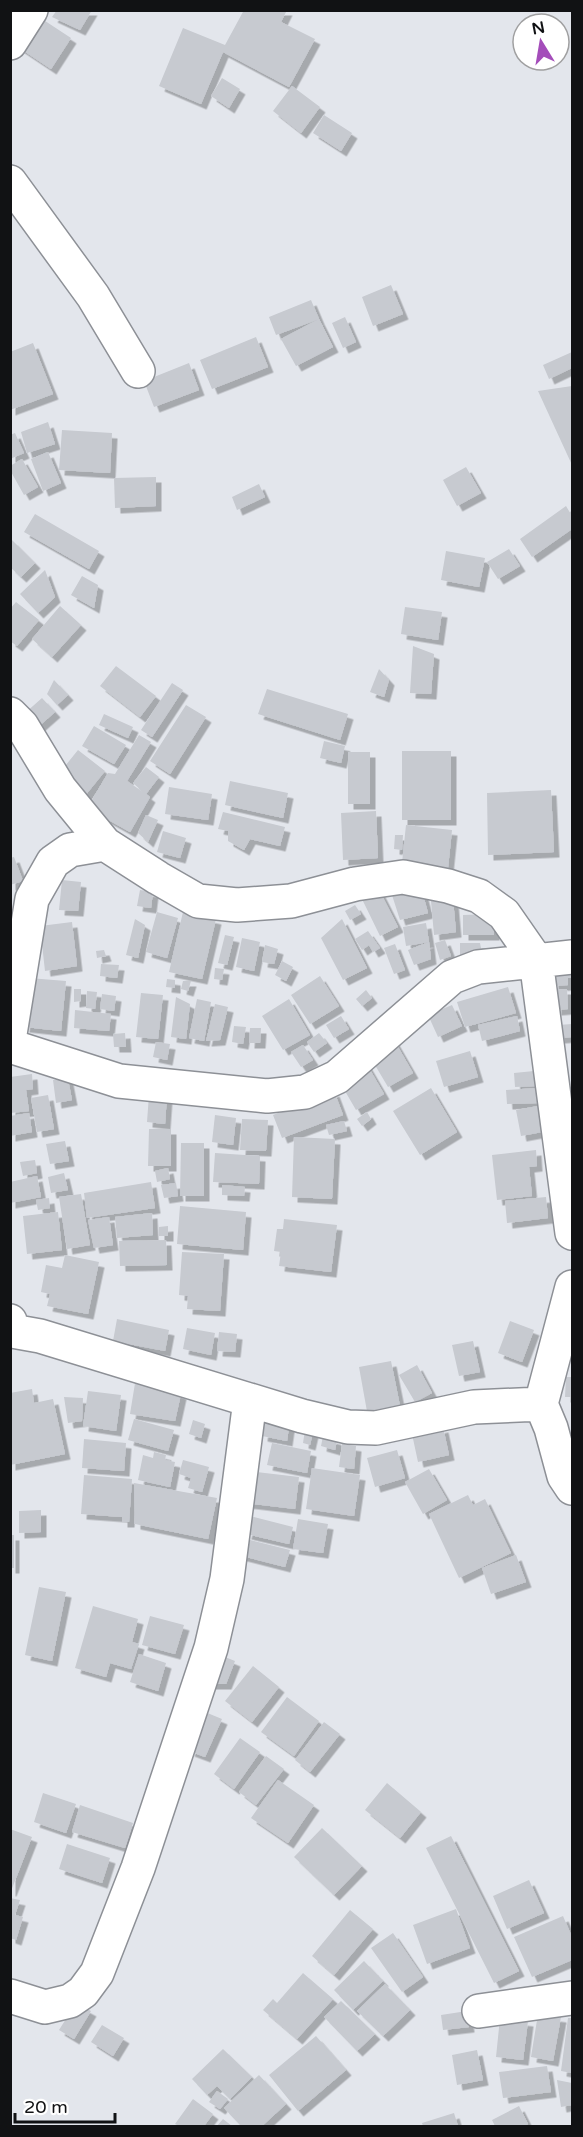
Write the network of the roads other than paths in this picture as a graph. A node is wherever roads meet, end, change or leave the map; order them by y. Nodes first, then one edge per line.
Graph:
1 (31, 10) edge
2 (10, 43) edge
3 (10, 183) edge
4 (138, 370) dead end
5 (10, 714) edge
6 (105, 844) junction
7 (573, 957) edge
8 (536, 960) junction
9 (10, 1034) edge
10 (10, 1046) edge
11 (573, 1233) edge
12 (573, 1287) edge
13 (11, 1328) edge
14 (250, 1401) junction
15 (541, 1404) junction
16 (573, 1488) edge
17 (10, 1996) edge
18 (573, 1998) edge
19 (479, 2011) dead end

1 - 2 street
3 - 4 street
5 - 6 street
6 - 8 street
6 - 9 street
7 - 8 street
8 - 10 street
8 - 11 street
12 - 15 street
13 - 14 street
14 - 15 street
14 - 17 street
15 - 16 street
18 - 19 street

